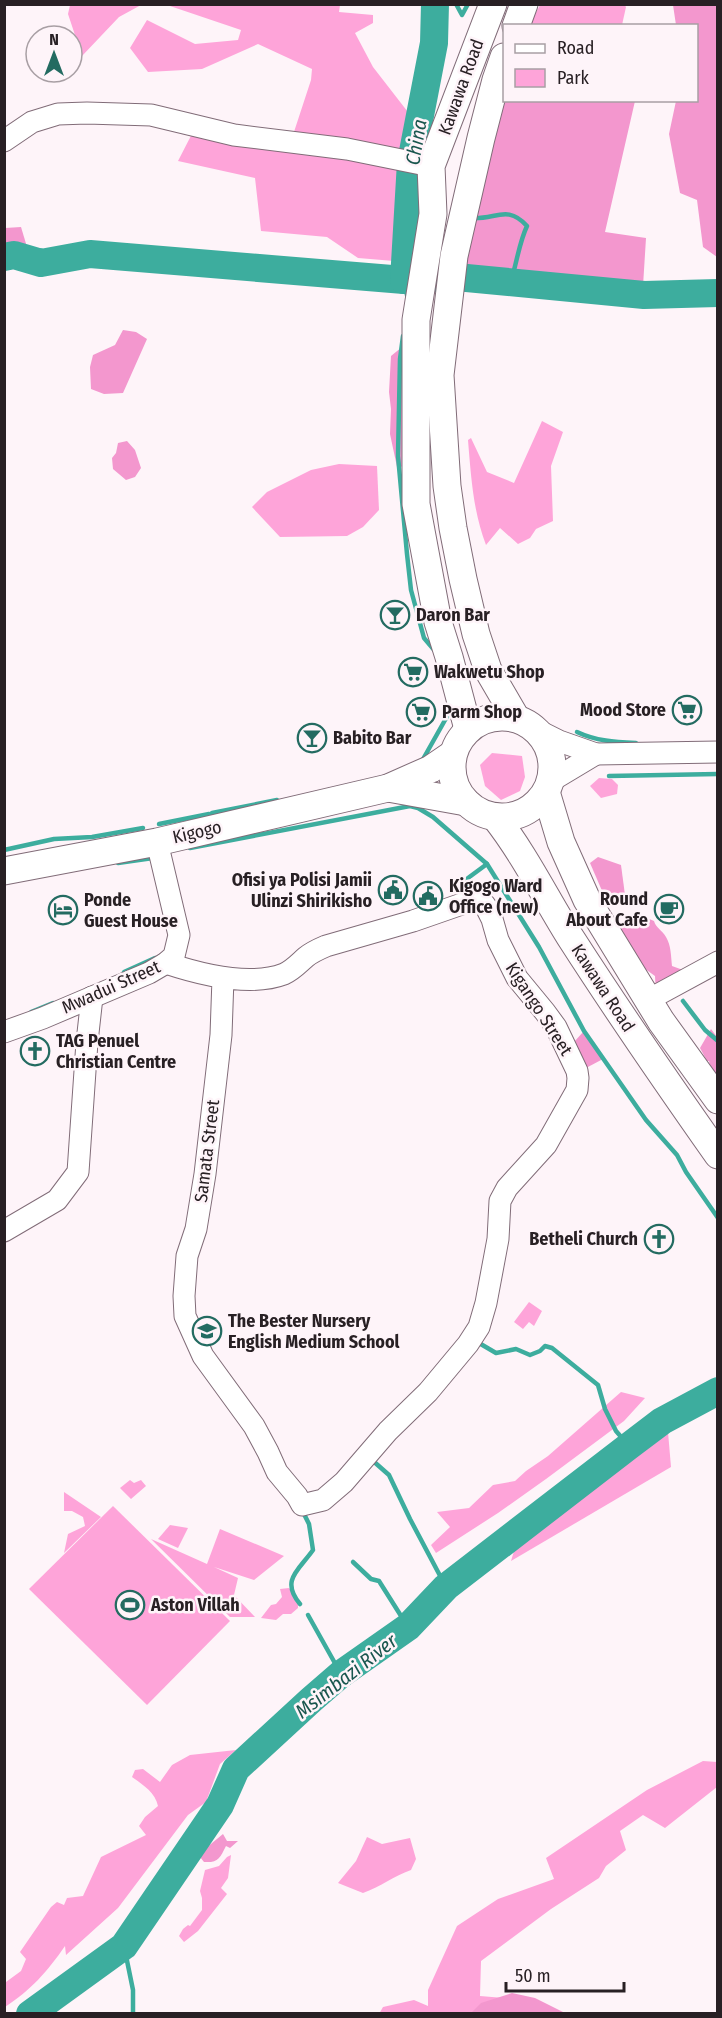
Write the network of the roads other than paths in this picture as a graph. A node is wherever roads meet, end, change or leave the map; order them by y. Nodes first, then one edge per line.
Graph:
1 (493, 4) edge
2 (524, 4) edge
3 (517, 24) edge
4 (503, 60) edge
5 (4, 141) edge
6 (431, 166) junction
7 (526, 723) junction
8 (468, 729) junction
9 (717, 752) edge
10 (453, 754) junction
11 (596, 754) junction
12 (548, 787) junction
13 (388, 788) junction
14 (466, 802) junction
15 (495, 817) junction
16 (157, 842) junction
17 (4, 871) edge
18 (717, 962) edge
19 (166, 963) junction
20 (223, 978) junction
21 (92, 997) junction
22 (648, 1000) junction
23 (4, 1032) edge
24 (717, 1100) edge
25 (717, 1155) edge
26 (4, 1231) edge
27 (313, 1504) joint

1 - 6 main road, Kawawa Road
2 - 3 main road
4 - 7 main road, Kawawa Road
5 - 6 street
6 - 8 main road, Kawawa Road
7 - 8 main road
7 - 11 street
7 - 12 main road
8 - 10 main road
9 - 11 street
10 - 13 main road
10 - 14 main road
11 - 12 street
12 - 15 main road
12 - 22 main road, Kawawa Road
13 - 14 main road
13 - 16 main road, Kigogo
14 - 15 main road
15 - 25 main road, Kawawa Road
16 - 17 main road, Kigogo
16 - 19 street, Mwadui Street
18 - 22 street
19 - 20 street, Kigango Street
19 - 21 street, Mwadui Street
20 - 27 street, Samata Street
20 - 27 street, Kigango Street
21 - 23 street, Mwadui Street
21 - 26 street
22 - 24 main road, Kawawa Road

